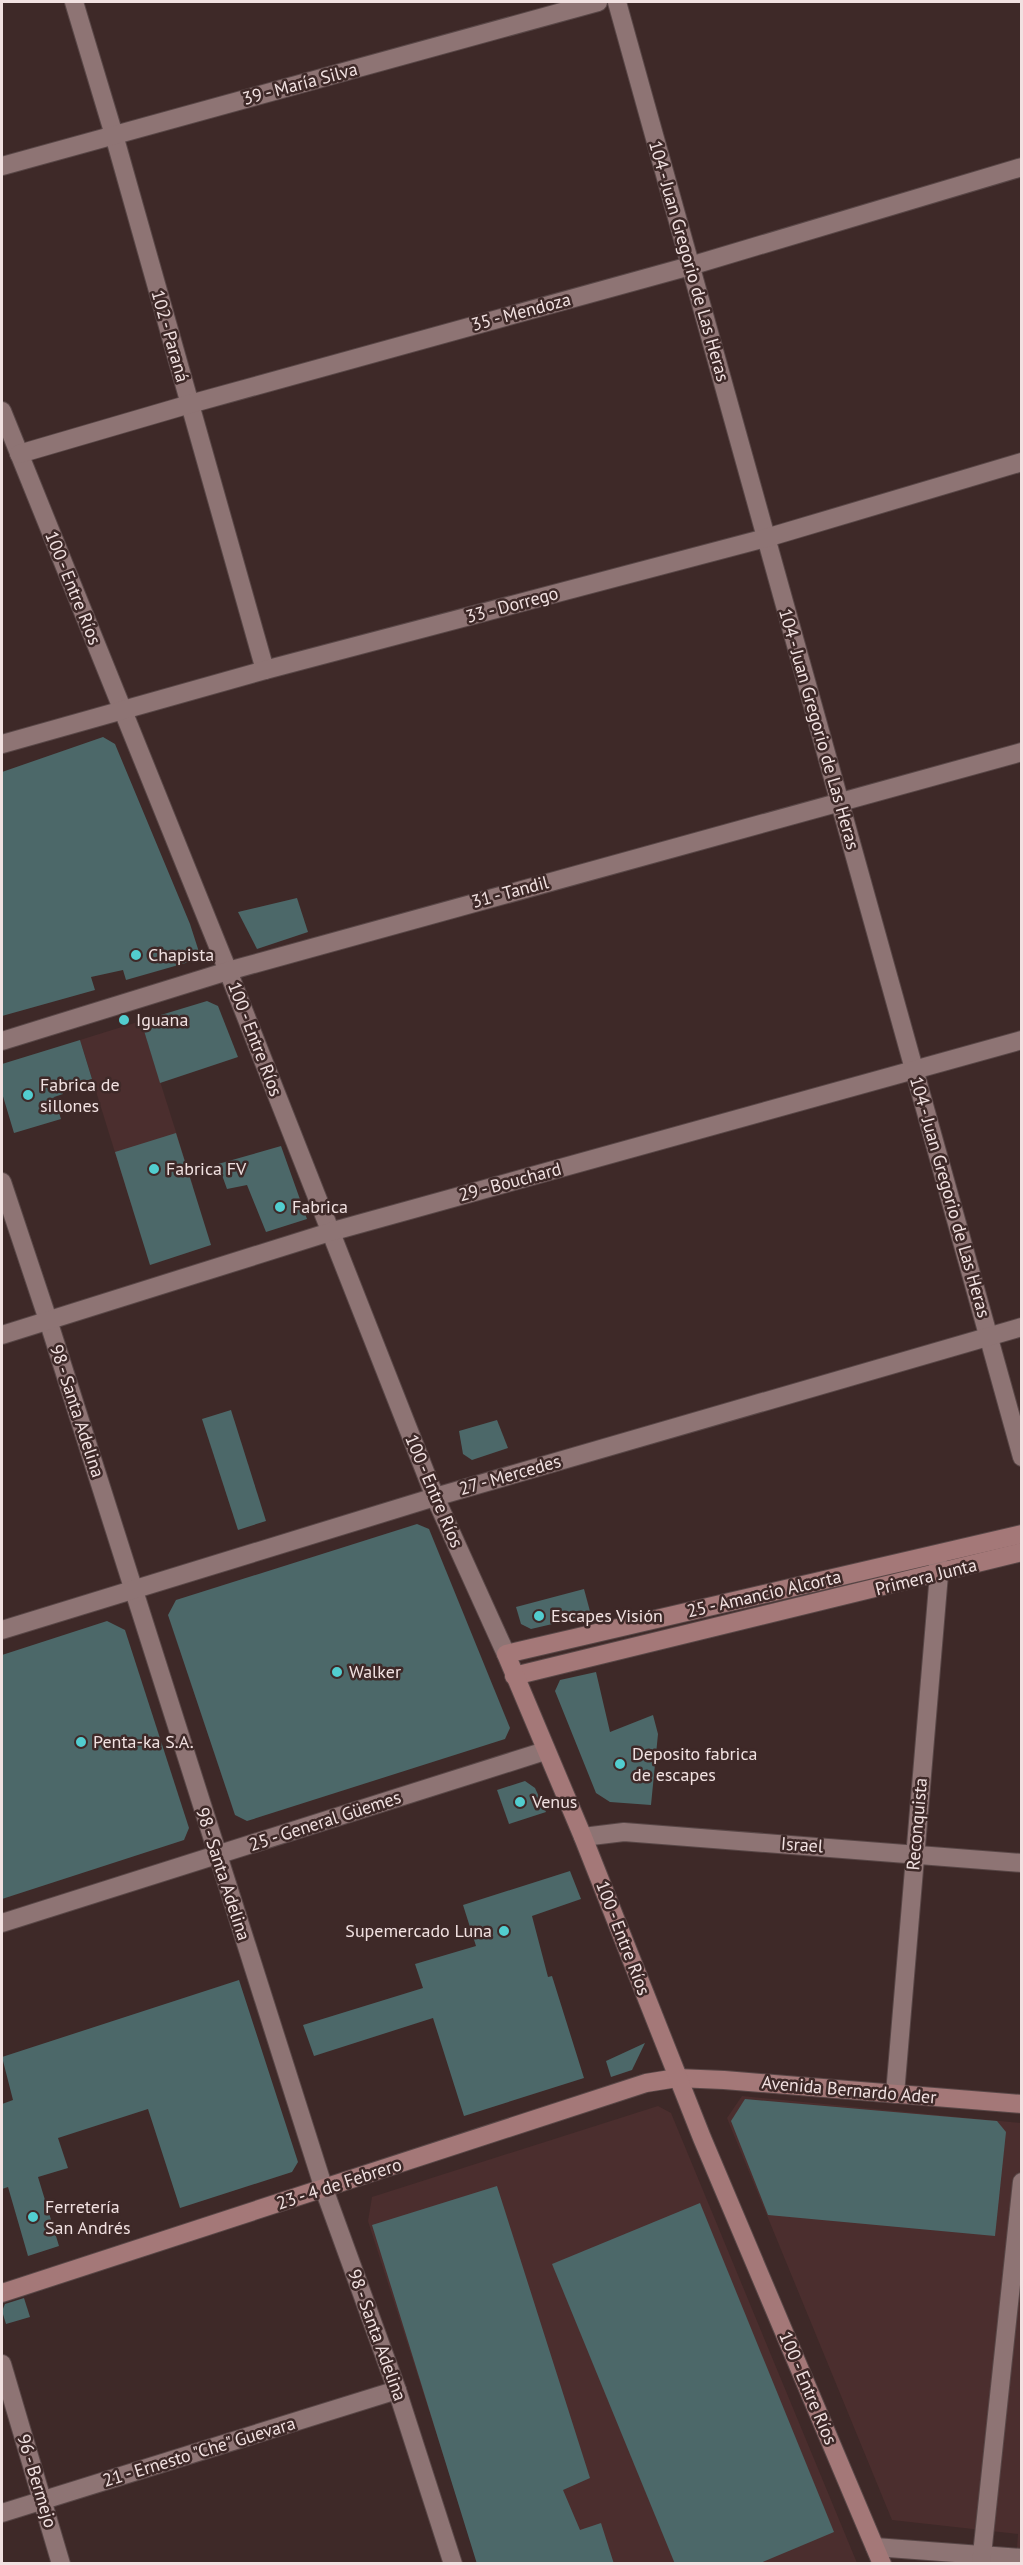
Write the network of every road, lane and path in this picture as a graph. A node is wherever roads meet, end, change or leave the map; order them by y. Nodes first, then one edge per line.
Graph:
1 (74, 2) edge
2 (598, 2) edge
3 (617, 2) edge
4 (114, 135) junction
5 (2, 166) edge
6 (1022, 167) edge
7 (690, 266) junction
8 (190, 404) junction
9 (2, 411) edge
10 (6, 435) edge
11 (19, 454) junction
12 (1022, 462) edge
13 (766, 538) junction
14 (265, 670) junction
15 (123, 712) junction
16 (2, 744) edge
17 (1022, 752) edge
18 (839, 801) junction
19 (228, 971) junction
20 (1022, 1040) edge
21 (2, 1041) edge
22 (914, 1070) junction
23 (2, 1182) edge
24 (330, 1232) junction
25 (48, 1320) junction
26 (1022, 1327) edge
27 (2, 1335) edge
28 (988, 1336) junction
29 (1022, 1457) edge
30 (435, 1497) junction
31 (1022, 1534) edge
32 (1022, 1552) edge
33 (936, 1554) junction
34 (939, 1574) junction
35 (133, 1588) junction
36 (2, 1630) edge
37 (506, 1653) junction
38 (514, 1676) junction
39 (545, 1751) junction
40 (583, 1837) junction
41 (914, 1854) junction
42 (217, 1855) junction
43 (1022, 1863) edge
44 (2, 1923) edge
45 (677, 2078) junction
46 (895, 2094) junction
47 (1022, 2104) edge
48 (1022, 2182) edge
49 (324, 2189) junction
50 (2, 2293) edge
51 (2, 2364) edge
52 (397, 2390) junction
53 (44, 2500) junction
54 (2, 2513) edge
55 (879, 2555) edge
56 (1022, 2558) edge
57 (981, 2559) edge
58 (62, 2564) edge
59 (453, 2564) edge

1 - 4 street, 102 - Paraná
2 - 4 street, 39 - María Silva
3 - 7 street, 104 - Juan Gregorio de Las Heras
4 - 5 street, 39 - María Silva
4 - 8 street, 102 - Paraná
6 - 7 street, 35 - Mendoza
7 - 8 street, 35 - Mendoza
7 - 13 street, 104 - Juan Gregorio de Las Heras
8 - 11 street, 35 - Mendoza
8 - 14 street, 102 - Paraná
9 - 10 street, 100 - Entre Ríos
10 - 11 street, 100 - Entre Ríos
11 - 15 street, 100 - Entre Ríos
12 - 13 street, 33 - Dorrego
13 - 14 street, 33 - Dorrego
13 - 18 street, 104 - Juan Gregorio de Las Heras
14 - 15 street, 33 - Dorrego
15 - 16 street, 33 - Dorrego
15 - 19 street, 100 - Entre Ríos
17 - 18 street, 31 - Tandil
18 - 19 street, 31 - Tandil
18 - 22 street, 104 - Juan Gregorio de Las Heras
19 - 21 street, 31 - Tandil
19 - 24 street, 100 - Entre Ríos
20 - 22 street, 29 - Bouchard
22 - 24 street, 29 - Bouchard
22 - 28 street, 104 - Juan Gregorio de Las Heras
23 - 25 street, 98 - Santa Adelina
24 - 25 street, 29 - Bouchard
24 - 30 street, 100 - Entre Ríos
25 - 27 street, 29 - Bouchard
25 - 35 street, 98 - Santa Adelina
26 - 28 street, 27 - Mercedes
28 - 29 street, 104 - Juan Gregorio de Las Heras
28 - 30 street, 27 - Mercedes
30 - 35 street, 27 - Mercedes
30 - 37 street, 100 - Entre Ríos
31 - 33 main road, 25 - Amancio Alcorta
32 - 34 main road, Primera Junta
33 - 34 street, Reconquista
33 - 37 main road, 25 - Amancio Alcorta
34 - 38 main road, Primera Junta
34 - 41 street, Reconquista
35 - 36 street, 27 - Mercedes
35 - 42 street, 98 - Santa Adelina
37 - 38 main road, 100 - Entre Ríos
38 - 39 main road, 100 - Entre Ríos
39 - 40 main road, 100 - Entre Ríos
39 - 42 street, 25 - General Güemes
40 - 41 street, Israel
40 - 45 main road, 100 - Entre Ríos
41 - 43 street, Israel
41 - 46 street, Reconquista
42 - 44 street, 25 - General Güemes
42 - 49 street, 98 - Santa Adelina
45 - 46 main road, Avenida Bernardo Ader
45 - 49 main road, 23 - 4 de Febrero
45 - 55 main road, 100 - Entre Ríos
46 - 47 main road, Avenida Bernardo Ader
48 - 57 street
49 - 50 main road, 23 - 4 de Febrero
49 - 52 street, 98 - Santa Adelina
51 - 53 street, 96 - Bermejo
52 - 53 street, 21 - Ernesto "Che" Guevara
52 - 59 street, 98 - Santa Adelina
53 - 54 street, 21 - Ernesto "Che" Guevara
53 - 58 street, 96 - Bermejo
55 - 57 street
56 - 57 street

